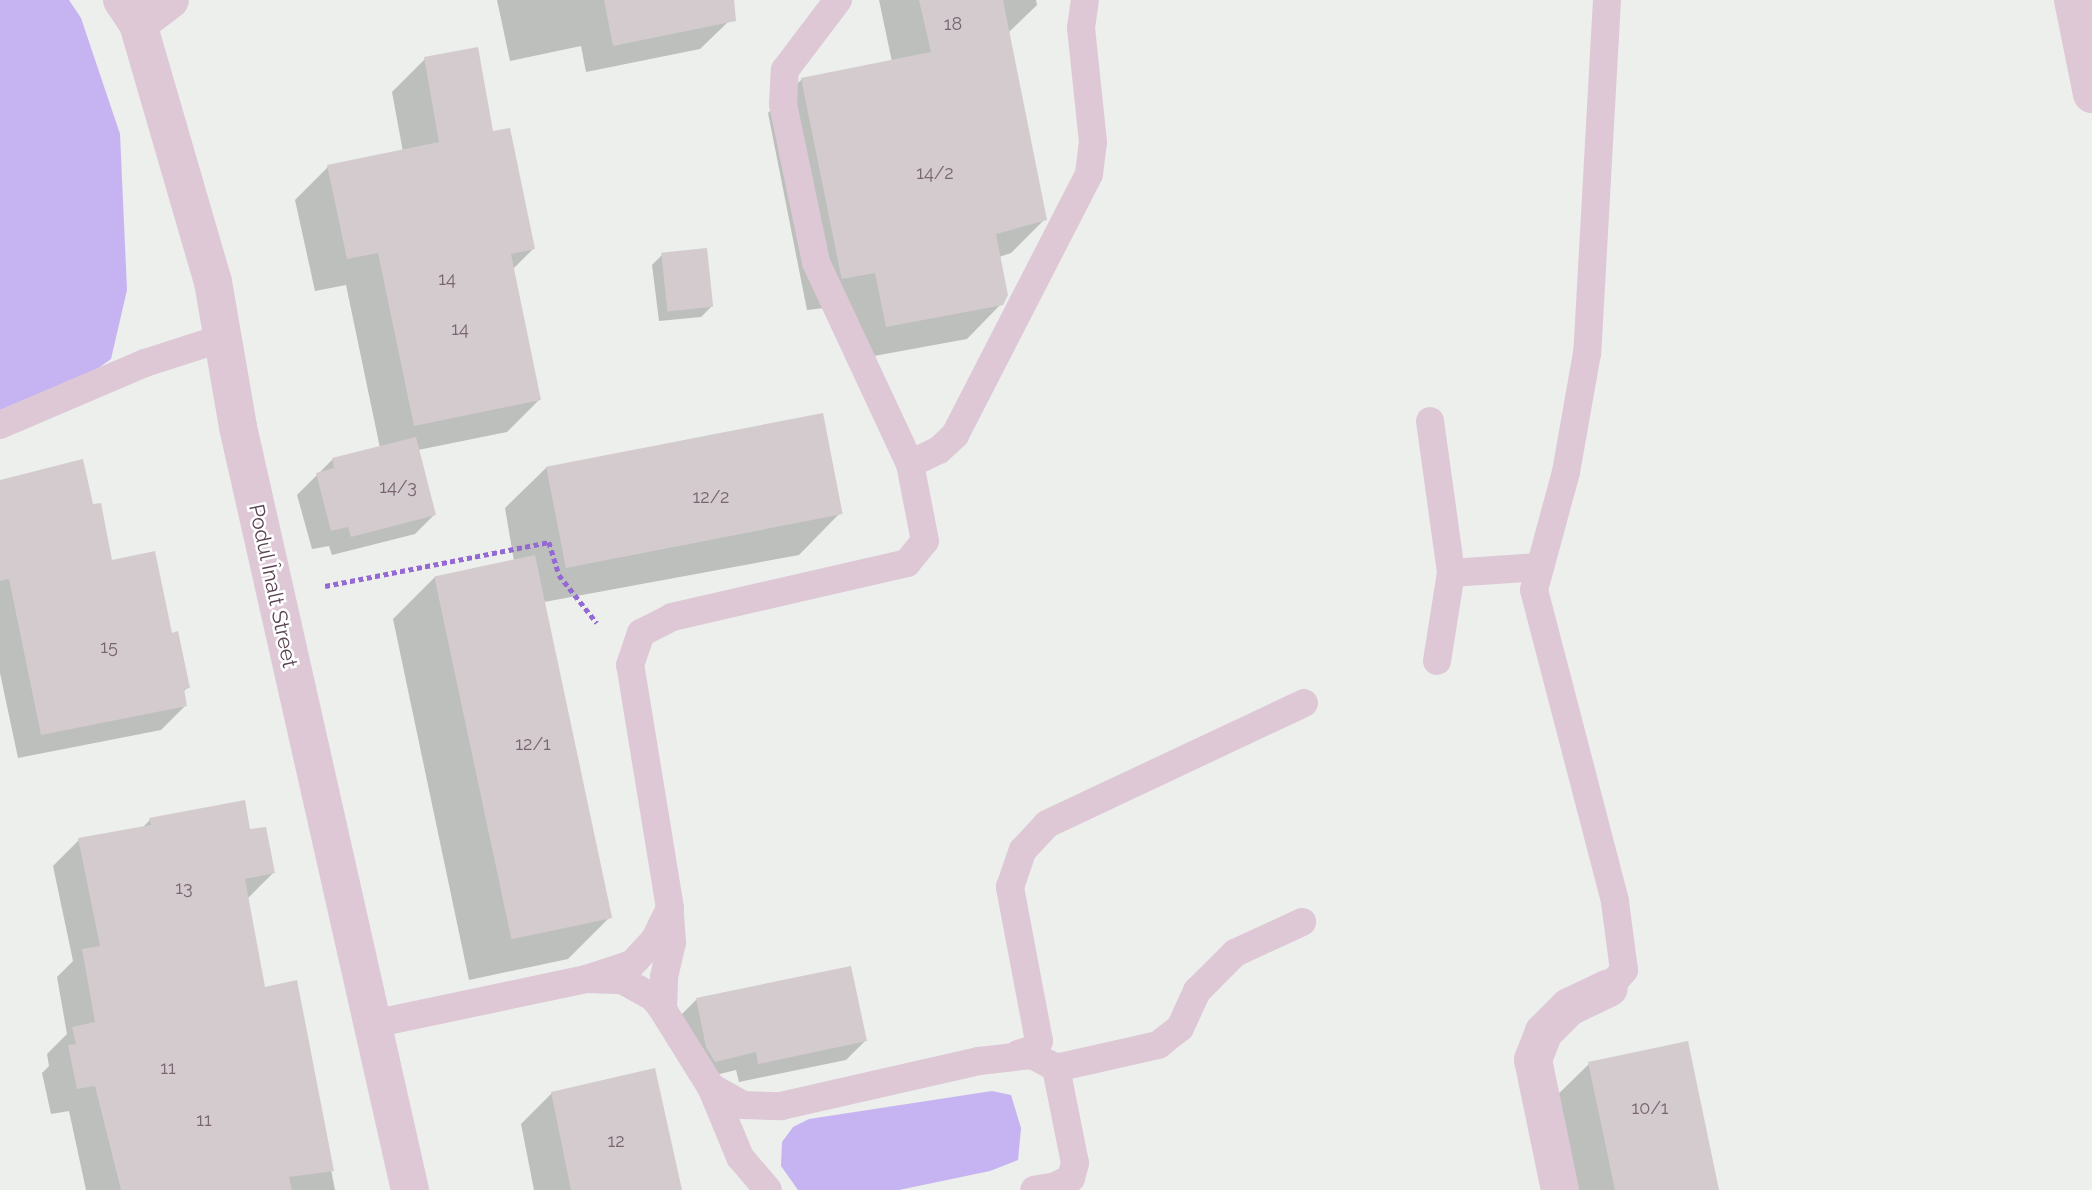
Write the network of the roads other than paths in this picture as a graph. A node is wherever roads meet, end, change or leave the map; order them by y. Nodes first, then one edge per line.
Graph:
1 (170, 0) edge
2 (838, 0) edge
3 (1085, 0) edge
4 (1607, 0) edge
5 (2073, 0) edge
6 (130, 12) edge
7 (2090, 76) edge
8 (223, 338) junction
9 (1430, 421) dead end
10 (0, 425) edge
11 (910, 464) junction
12 (1539, 567) junction
13 (1451, 573) junction
14 (1437, 661) dead end
15 (1304, 703) dead end
16 (670, 908) junction
17 (1302, 922) dead end
18 (586, 979) junction
19 (1609, 988) joint
20 (663, 1010) junction
21 (373, 1024) junction
22 (1018, 1054) junction
23 (1056, 1068) junction
24 (711, 1087) junction
25 (410, 1190) edge
26 (768, 1190) edge
27 (1034, 1190) edge
28 (1560, 1190) edge

1 - 6 street, Podul Înalt Street
2 - 11 lane
3 - 11 lane
4 - 12 lane
5 - 7 street
6 - 8 street, Podul Înalt Street
8 - 10 lane
8 - 21 street, Podul Înalt Street
9 - 13 lane
11 - 16 lane
12 - 13 lane
12 - 19 lane
13 - 14 lane
15 - 22 lane
16 - 18 lane
16 - 20 lane
17 - 23 lane
18 - 20 lane
18 - 21 lane
19 - 28 street
20 - 24 lane
21 - 25 street, Podul Înalt Street
22 - 23 lane
22 - 24 lane
23 - 27 lane
24 - 26 lane

